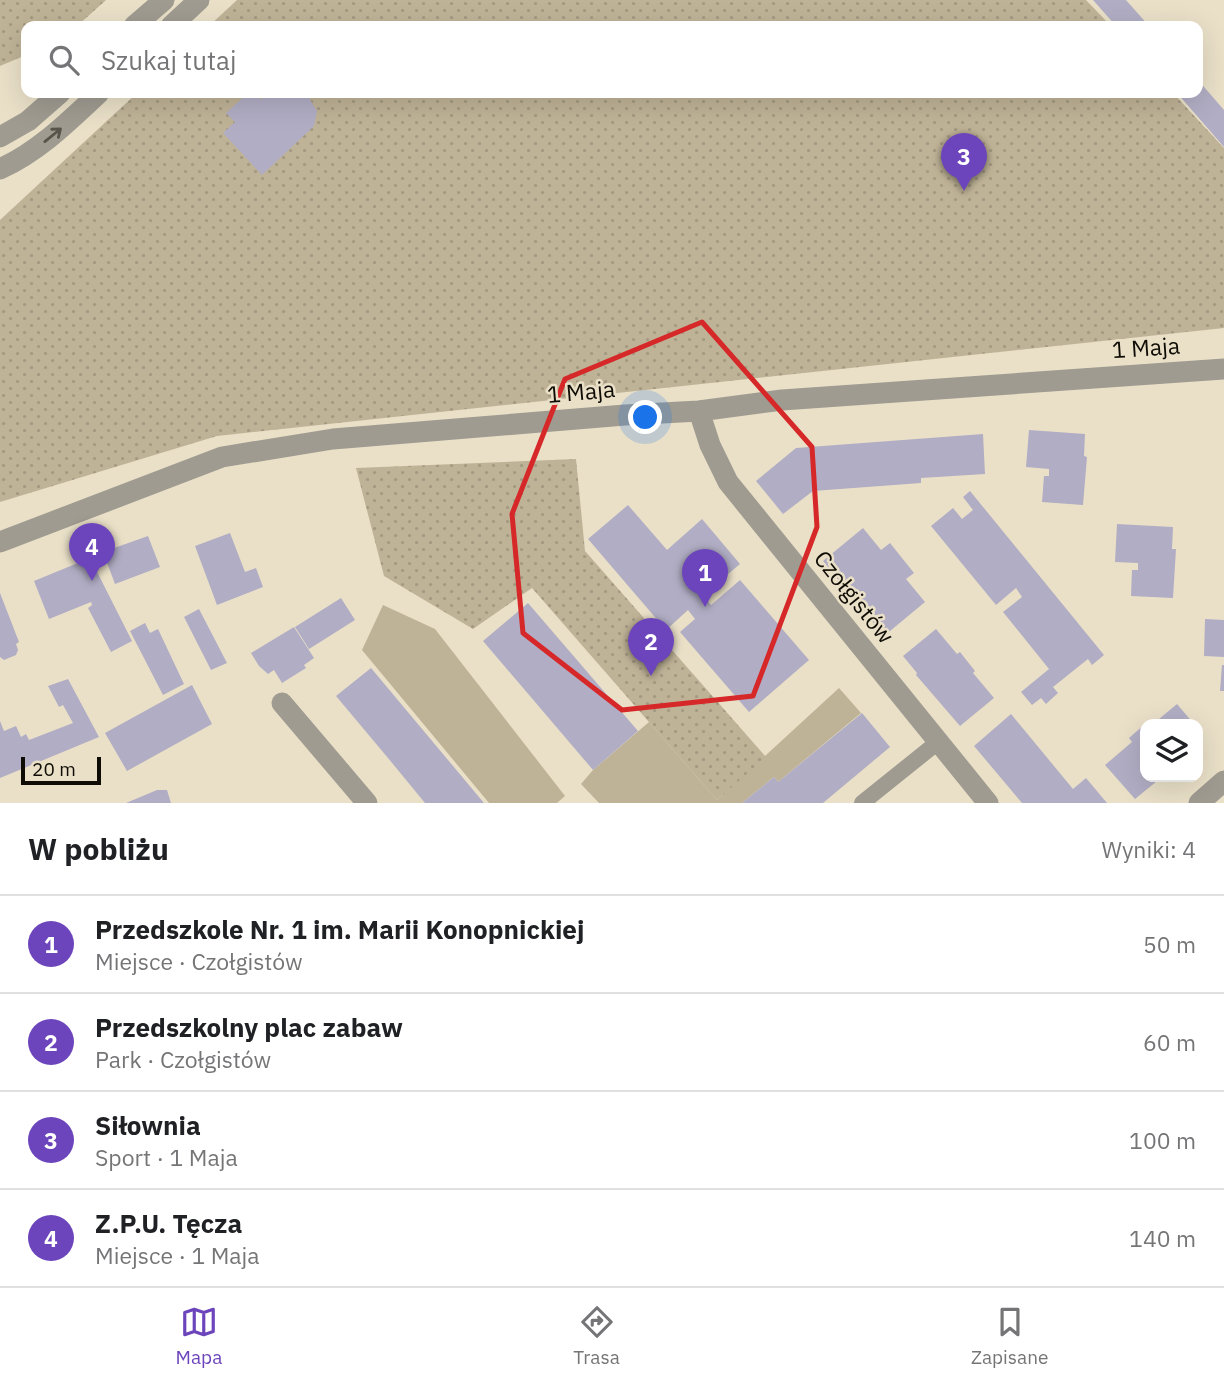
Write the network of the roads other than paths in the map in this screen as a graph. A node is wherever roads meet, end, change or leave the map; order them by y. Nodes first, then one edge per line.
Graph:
1 (199, 0) edge
2 (176, 21) edge
3 (54, 98) edge
4 (94, 98) edge
5 (0, 138) edge
6 (0, 169) edge
7 (1224, 369) edge
8 (699, 411) junction
9 (0, 542) edge
10 (282, 703) dead end
11 (938, 742) junction
12 (1224, 781) edge
13 (367, 803) edge
14 (862, 803) edge
15 (988, 803) edge
16 (1199, 803) edge

1 - 2 street
3 - 5 street
6 -> 4 street
7 - 8 street, 1 Maja
8 - 9 street, 1 Maja
8 - 11 street, Czołgistów
10 - 13 street
11 - 14 lane
11 - 15 street, Czołgistów
12 - 16 street

